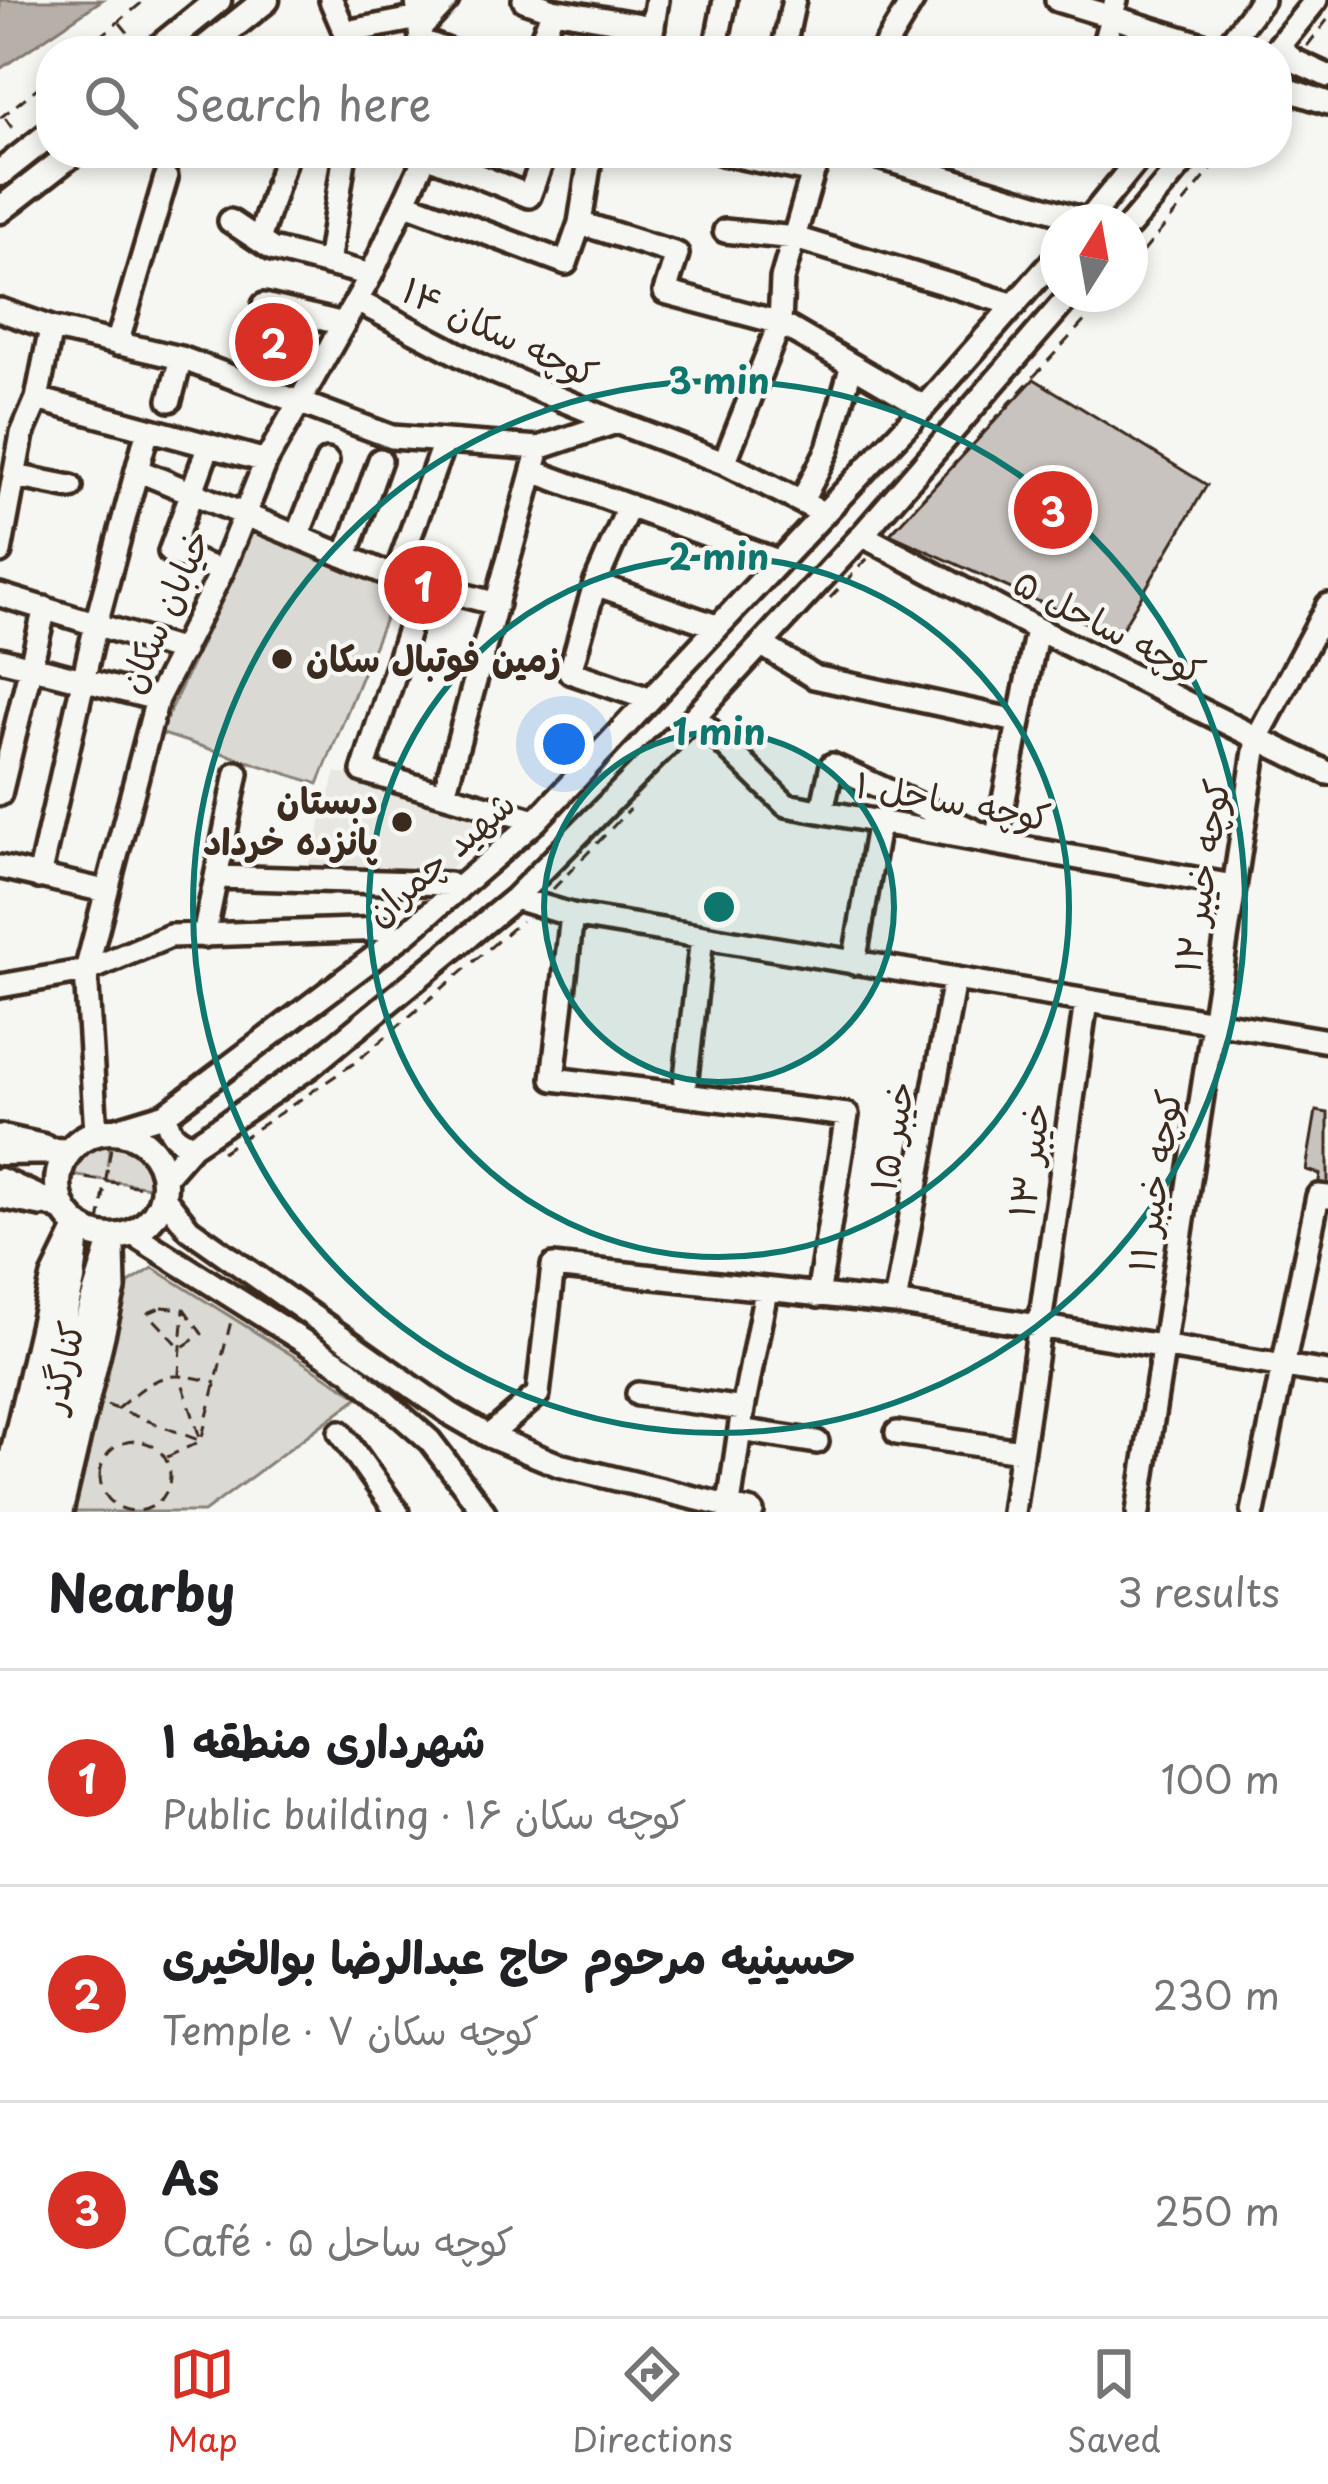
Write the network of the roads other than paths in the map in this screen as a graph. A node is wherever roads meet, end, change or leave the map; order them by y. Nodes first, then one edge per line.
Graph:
1 (218, 0) edge
2 (266, 0) edge
3 (331, 0) edge
4 (447, 0) edge
5 (524, 0) edge
6 (657, 0) edge
7 (725, 0) edge
8 (794, 0) edge
9 (913, 0) edge
10 (1057, 0) edge
11 (1262, 0) edge
12 (1316, 0) edge
13 (569, 8) edge
14 (1114, 8) edge
15 (420, 28) edge
16 (161, 36) edge
17 (221, 36) edge
18 (348, 36) edge
19 (377, 36) edge
20 (548, 36) edge
21 (635, 36) edge
22 (655, 36) edge
23 (718, 36) edge
24 (786, 36) edge
25 (890, 36) edge
26 (1185, 36) edge
27 (1234, 36) edge
28 (1287, 36) edge
29 (1292, 60) edge
30 (1324, 74) edge
31 (1318, 100) edge
32 (36, 145) edge
33 (54, 168) edge
34 (282, 168) edge
35 (343, 168) edge
36 (421, 168) edge
37 (461, 168) edge
38 (539, 168) edge
39 (589, 168) edge
40 (816, 168) edge
41 (918, 168) edge
42 (1131, 168) edge
43 (1178, 168) edge
44 (0, 172) edge
45 (166, 178) dead end
46 (406, 203) junction
47 (1101, 204) edge
48 (1148, 204) edge
49 (1040, 206) edge
50 (0, 210) edge
51 (230, 221) dead end
52 (580, 224) junction
53 (725, 231) dead end
54 (795, 238) junction
55 (259, 240) junction
56 (328, 264) junction
57 (371, 275) junction
58 (1040, 276) edge
59 (357, 301) junction
60 (264, 305) dead end
61 (1015, 305) junction
62 (0, 310) edge
63 (1056, 312) edge
64 (780, 323) junction
65 (344, 324) junction
66 (51, 328) junction
67 (986, 339) junction
68 (117, 344) junction
69 (182, 358) junction
70 (1013, 363) junction
71 (851, 368) junction
72 (38, 399) junction
73 (170, 400) dead end
74 (298, 402) junction
75 (925, 407) junction
76 (616, 422) junction
77 (148, 429) junction
78 (11, 433) edge
79 (443, 442) junction
80 (209, 445) junction
81 (539, 448) junction
82 (380, 460) dead end
83 (266, 461) junction
84 (327, 461) dead end
85 (724, 463) junction
86 (136, 470) junction
87 (533, 470) junction
88 (15, 476) junction
89 (70, 487) dead end
90 (192, 492) junction
91 (802, 501) junction
92 (629, 506) junction
93 (244, 512) junction
94 (823, 514) junction
95 (862, 535) junction
96 (298, 536) junction
97 (2, 542) edge
98 (346, 556) junction
99 (778, 561) junction
100 (223, 571) junction
101 (395, 577) junction
102 (595, 584) junction
103 (423, 585) junction
104 (0, 595) edge
105 (497, 604) junction
106 (1328, 605) edge
107 (45, 608) junction
108 (96, 624) junction
109 (716, 626) junction
110 (1037, 629) junction
111 (761, 644) junction
112 (183, 651) junction
113 (0, 659) edge
114 (30, 667) junction
115 (83, 681) junction
116 (157, 699) junction
117 (649, 699) junction
118 (695, 716) junction
119 (1017, 721) junction
120 (1257, 738) junction
121 (237, 773) dead end
122 (1328, 773) edge
123 (0, 794) edge
124 (444, 794) junction
125 (822, 811) junction
126 (536, 820) junction
127 (879, 821) junction
128 (996, 841) junction
129 (0, 867) edge
130 (40, 877) junction
131 (216, 877) junction
132 (1233, 886) junction
133 (457, 890) junction
134 (105, 891) junction
135 (515, 898) junction
136 (572, 915) junction
137 (387, 929) dead end
138 (204, 936) junction
139 (702, 937) junction
140 (854, 963) junction
141 (86, 971) junction
142 (954, 980) junction
143 (0, 986) edge
144 (1086, 1002) junction
145 (1213, 1024) junction
146 (1328, 1041) edge
147 (684, 1095) junction
148 (166, 1114) junction
149 (106, 1134) junction
150 (0, 1136) edge
151 (192, 1146) junction
152 (0, 1153) edge
153 (67, 1163) junction
154 (0, 1181) edge
155 (159, 1187) junction
156 (0, 1197) edge
157 (1328, 1197) edge
158 (97, 1225) junction
159 (766, 1291) junction
160 (818, 1296) junction
161 (895, 1303) junction
162 (1037, 1327) junction
163 (1161, 1348) junction
164 (356, 1361) junction
165 (1283, 1366) junction
166 (1328, 1373) edge
167 (638, 1394) dead end
168 (741, 1420) junction
169 (340, 1432) dead end
170 (897, 1432) dead end
171 (490, 1436) junction
172 (818, 1442) dead end
173 (1021, 1451) junction
174 (0, 1504) edge
175 (728, 1510) edge
176 (19, 1512) edge
177 (40, 1512) edge
178 (61, 1512) edge
179 (397, 1512) edge
180 (484, 1512) edge
181 (752, 1512) edge
182 (1013, 1512) edge
183 (1138, 1512) edge
184 (1253, 1512) edge

1 - 16 main road
2 - 17 main road
3 - 18 street
4 - 15 street
5 - 13 street
6 - 22 street
7 - 23 street
8 - 24 street
9 - 25 street
10 - 14 street
11 - 27 street
12 - 28 street
13 - 20 street
13 - 21 street
14 - 26 street
15 - 19 street
29 - 30 street
30 - 31 street
32 - 44 main road
33 - 50 main road
34 - 55 street
35 - 56 street
36 - 46 street, خیابان سکان
37 - 38 street
39 - 52 street
40 - 54 street
41 - 49 street
42 - 47 street
43 - 48 street
45 - 68 street
46 - 52 street
46 - 57 street, خیابان سکان
51 - 55 street
52 - 64 street
53 - 54 street
54 - 61 street
54 - 64 street
55 - 56 street
56 - 57 street
57 - 59 street, خیابان سکان
58 - 61 street, شهید چمران
59 - 65 street, خیابان سکان
59 - 76 street, کوچه سکان ۱۴
60 - 65 street
61 - 67 street, شهید چمران
62 - 66 street
63 - 70 street, شهید چمران
64 - 71 street
64 - 85 street
65 - 74 street, خیابان سکان
66 - 68 street
66 - 72 street
67 - 70 street
67 - 75 street, شهید چمران
68 - 69 street
69 - 73 street
69 - 74 street
70 - 95 street, شهید چمران
71 - 75 street
71 - 91 street
72 - 77 street
72 - 78 street
74 - 79 street
74 - 83 street, خیابان سکان
75 - 94 street, شهید چمران
76 - 81 street
76 - 85 street, کوچه سکان ۱۴
77 - 80 street
77 - 86 street
78 - 88 street
79 - 81 street
79 - 101 street
80 - 83 street
80 - 90 street
81 - 87 street
82 - 98 street
83 - 93 street, خیابان سکان
84 - 96 street
85 - 91 street, کوچه سکان ۱۴
86 - 90 street
86 - 108 street
87 - 92 street
87 - 105 street
88 - 89 street
88 - 97 street
90 - 93 street
90 - 100 street
91 - 94 street, کوچه سکان ۱۴
92 - 99 street
92 - 102 street
93 - 96 street
93 - 100 street, خیابان سکان
94 - 99 street, شهید چمران
95 - 110 street, کوچه ساحل ۵
95 - 111 street, شهید چمران
96 - 98 street
98 - 101 street
99 - 109 street, شهید چمران
100 - 112 street, خیابان سکان
101 - 103 street
102 - 109 street
102 - 117 street
103 - 105 street
103 - 124 street
104 - 107 street
105 - 124 street
106 - 120 street, کوچه خیبر ۱۲
107 - 108 street
107 - 114 street
108 - 112 street
108 - 115 street
109 - 117 street, شهید چمران
110 - 119 street
110 - 120 street, کوچه ساحل ۵
111 - 118 street, شهید چمران
111 - 119 street
112 - 116 street, خیابان سکان
113 - 114 street
114 - 115 street
114 - 123 street
115 - 116 street
115 - 130 street
116 - 134 street, خیابان سکان
117 - 126 street, شهید چمران
118 - 125 street, کوچه ساحل ۱
118 - 135 street, شهید چمران
119 - 128 street
120 - 122 street, کوچه ساحل ۵
120 - 132 street, کوچه خیبر ۱۲
121 - 131 street
124 - 126 street
125 - 127 street, کوچه ساحل ۱
125 - 128 street
126 - 133 street, شهید چمران
127 - 128 street, کوچه ساحل ۱
127 - 140 street
128 - 132 street, کوچه ساحل ۱
129 - 130 street
130 - 134 street
131 - 133 street
131 - 138 street
132 - 145 street, کوچه خیبر ۱۲
133 - 148 street, شهید چمران
134 - 141 street, خیابان سکان
135 - 136 street
135 - 151 street, شهید چمران
136 - 139 street
136 - 147 street
137 - 138 street
138 - 141 street
139 - 140 street
139 - 147 street
140 - 142 street
141 - 143 street
141 - 149 street, خیابان سکان
142 - 144 street
142 - 161 street, خیبر ۱۵
144 - 145 street
144 - 162 street, خیبر ۱۳
145 - 146 street
145 - 163 street, کوچه خیبر ۱۱
147 - 160 street
148 - 149 street, شهید چمران
148 - 151 street
149 - 153 main road
149 - 155 main road
150 - 153 street
151 - 155 street, شهید چمران
152 - 153 main road
153 - 158 main road
154 - 158 main road
155 - 158 main road
155 - 164 street
156 - 158 street
157 - 165 street
158 - 164 street
158 - 174 street, کنارگذر
158 - 176 main road
158 - 177 main road
158 - 178 street, کنارگذر
159 - 160 street
159 - 168 street
159 - 171 street
160 - 161 street
161 - 162 street
162 - 163 street
162 - 173 street, خیبر ۱۳
163 - 165 street
163 - 183 street, کوچه خیبر ۱۱
164 - 171 street
164 - 180 street
165 - 166 street
165 - 184 street
167 - 168 street
168 - 172 street
168 - 175 street
169 - 179 street
170 - 173 street
171 - 175 street
173 - 182 street, خیبر ۱۳
175 - 181 street

